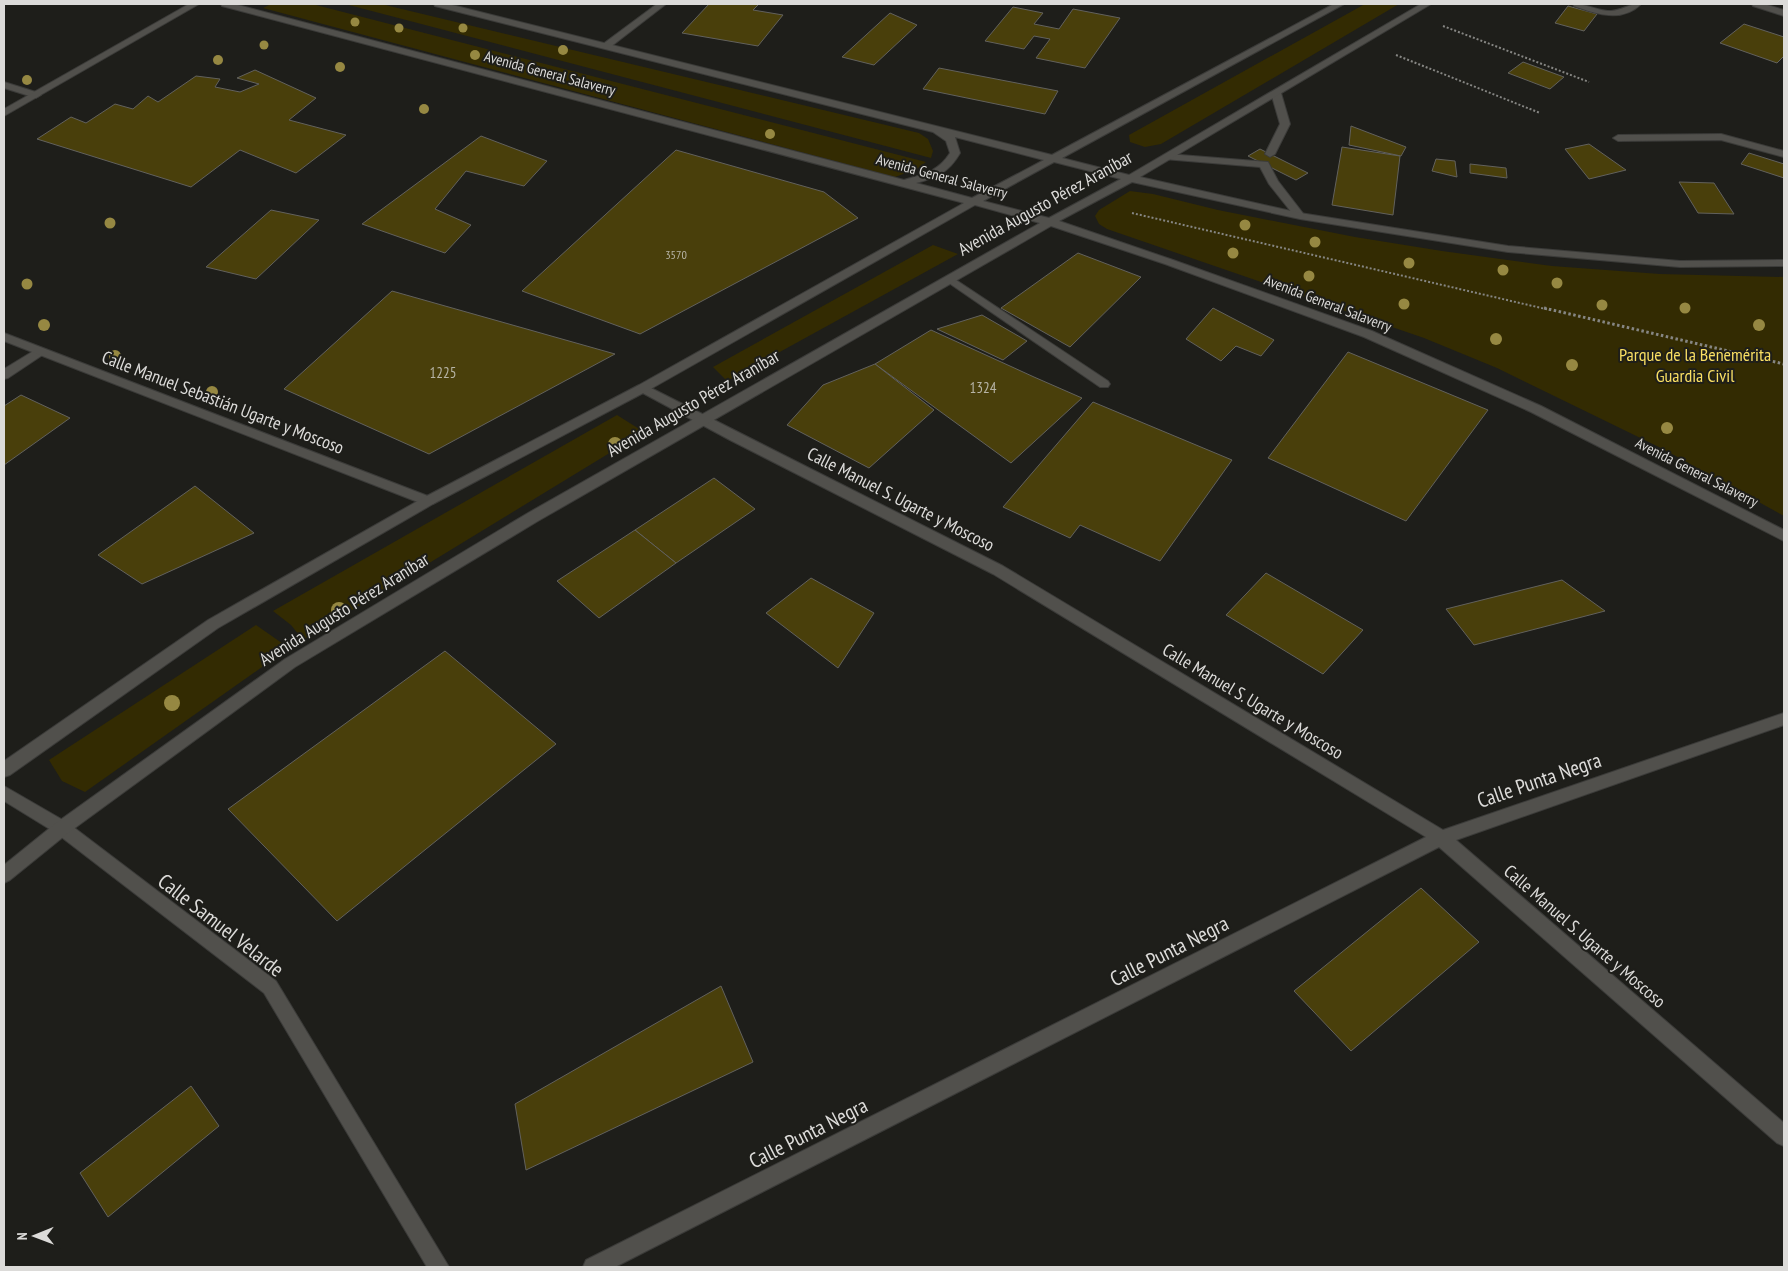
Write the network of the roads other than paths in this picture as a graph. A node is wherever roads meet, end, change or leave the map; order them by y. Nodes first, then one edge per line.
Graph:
1 (195, 4) edge
2 (225, 4) edge
3 (438, 4) edge
4 (662, 4) edge
5 (1340, 4) edge
6 (1427, 4) edge
7 (1577, 4) edge
8 (1637, 4) edge
9 (1756, 4) edge
10 (1784, 13) edge
11 (606, 46) junction
12 (4, 85) edge
13 (1276, 93) junction
14 (36, 95) junction
15 (4, 113) edge
16 (935, 129) junction
17 (1618, 138) dead end
18 (1270, 154) dead end
19 (1784, 154) edge
20 (1168, 157) junction
21 (1054, 159) junction
22 (1133, 177) junction
23 (904, 183) junction
24 (975, 202) junction
25 (1300, 216) junction
26 (1050, 222) junction
27 (1784, 263) edge
28 (950, 279) junction
29 (4, 336) edge
30 (40, 351) junction
31 (4, 375) edge
32 (1104, 384) dead end
33 (642, 388) junction
34 (703, 420) junction
35 (428, 501) junction
36 (1784, 536) edge
37 (1784, 719) edge
38 (4, 770) edge
39 (4, 792) edge
40 (62, 828) junction
41 (1441, 838) junction
42 (4, 875) edge
43 (1784, 1136) edge
44 (439, 1267) edge
45 (593, 1267) edge

1 - 14 main road
2 - 23 main road, Avenida General Salaverry
3 - 11 main road
4 - 11 main road
5 - 21 main road, Avenida Augusto Pérez Araníbar
6 - 13 main road, Avenida Augusto Pérez Araníbar
7 - 8 main road
9 - 10 main road
11 - 16 main road
12 - 14 main road
13 - 18 main road
13 - 20 main road, Avenida Augusto Pérez Araníbar
14 - 15 main road
16 - 21 main road
16 - 23 main road
17 - 19 main road
20 - 22 main road, Avenida Augusto Pérez Araníbar
20 - 25 main road
21 - 22 main road
21 - 24 main road, Avenida Augusto Pérez Araníbar
22 - 25 main road
22 - 26 main road, Avenida Augusto Pérez Araníbar
23 - 24 main road, Avenida General Salaverry
24 - 26 main road, Avenida General Salaverry
24 - 33 main road, Avenida Augusto Pérez Araníbar
25 - 27 main road
26 - 28 main road, Avenida Augusto Pérez Araníbar
26 - 36 main road, Avenida General Salaverry
28 - 32 main road
28 - 34 main road, Avenida Augusto Pérez Araníbar
29 - 30 main road, Calle Manuel Sebastián Ugarte y Moscoso
30 - 31 main road
30 - 35 main road, Calle Manuel Sebastián Ugarte y Moscoso
33 - 34 main road, Calle Manuel S. Ugarte y Moscoso
33 - 35 main road, Avenida Augusto Pérez Araníbar
34 - 40 main road, Avenida Augusto Pérez Araníbar
34 - 41 main road, Calle Manuel S. Ugarte y Moscoso
35 - 38 main road, Avenida Augusto Pérez Araníbar
37 - 41 main road, Calle Punta Negra
39 - 40 main road, Calle Samuel Velarde
40 - 42 main road, Avenida Augusto Pérez Araníbar
40 - 44 main road, Calle Samuel Velarde
41 - 43 main road, Calle Manuel S. Ugarte y Moscoso
41 - 45 main road, Calle Punta Negra

